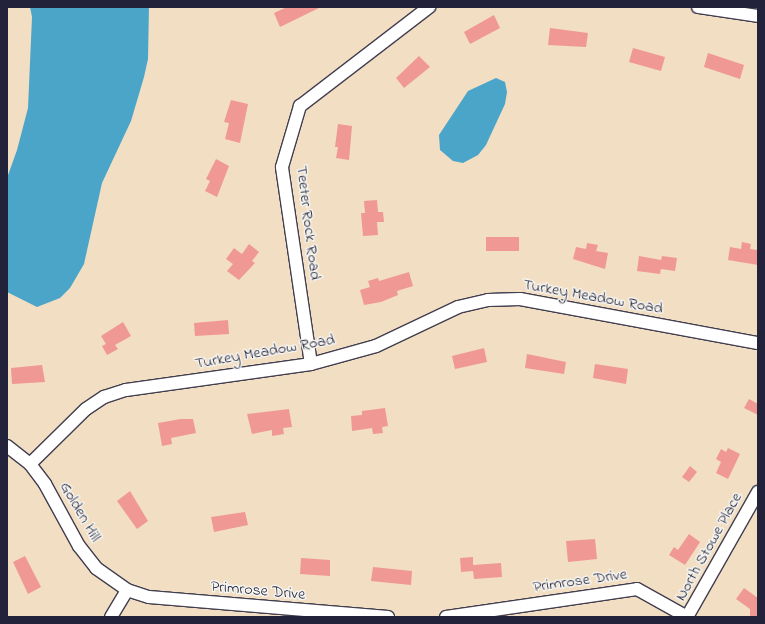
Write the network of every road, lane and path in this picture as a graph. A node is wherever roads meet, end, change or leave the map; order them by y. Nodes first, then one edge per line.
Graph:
1 (429, 7) edge
2 (698, 7) edge
3 (758, 16) edge
4 (758, 343) edge
5 (311, 364) junction
6 (7, 446) edge
7 (30, 464) junction
8 (758, 492) edge
9 (128, 590) junction
10 (111, 617) edge
11 (388, 617) edge
12 (446, 617) edge
13 (687, 617) edge

1 - 5 street, Teeter Rock Road
2 - 3 street
4 - 5 street, Turkey Meadow Road
5 - 7 street, Turkey Meadow Road
6 - 7 street, Golden Hill
7 - 9 street, Golden Hill
8 - 13 street, North Stowe Place
9 - 10 street
9 - 11 street, Primrose Drive
12 - 13 street, Primrose Drive

